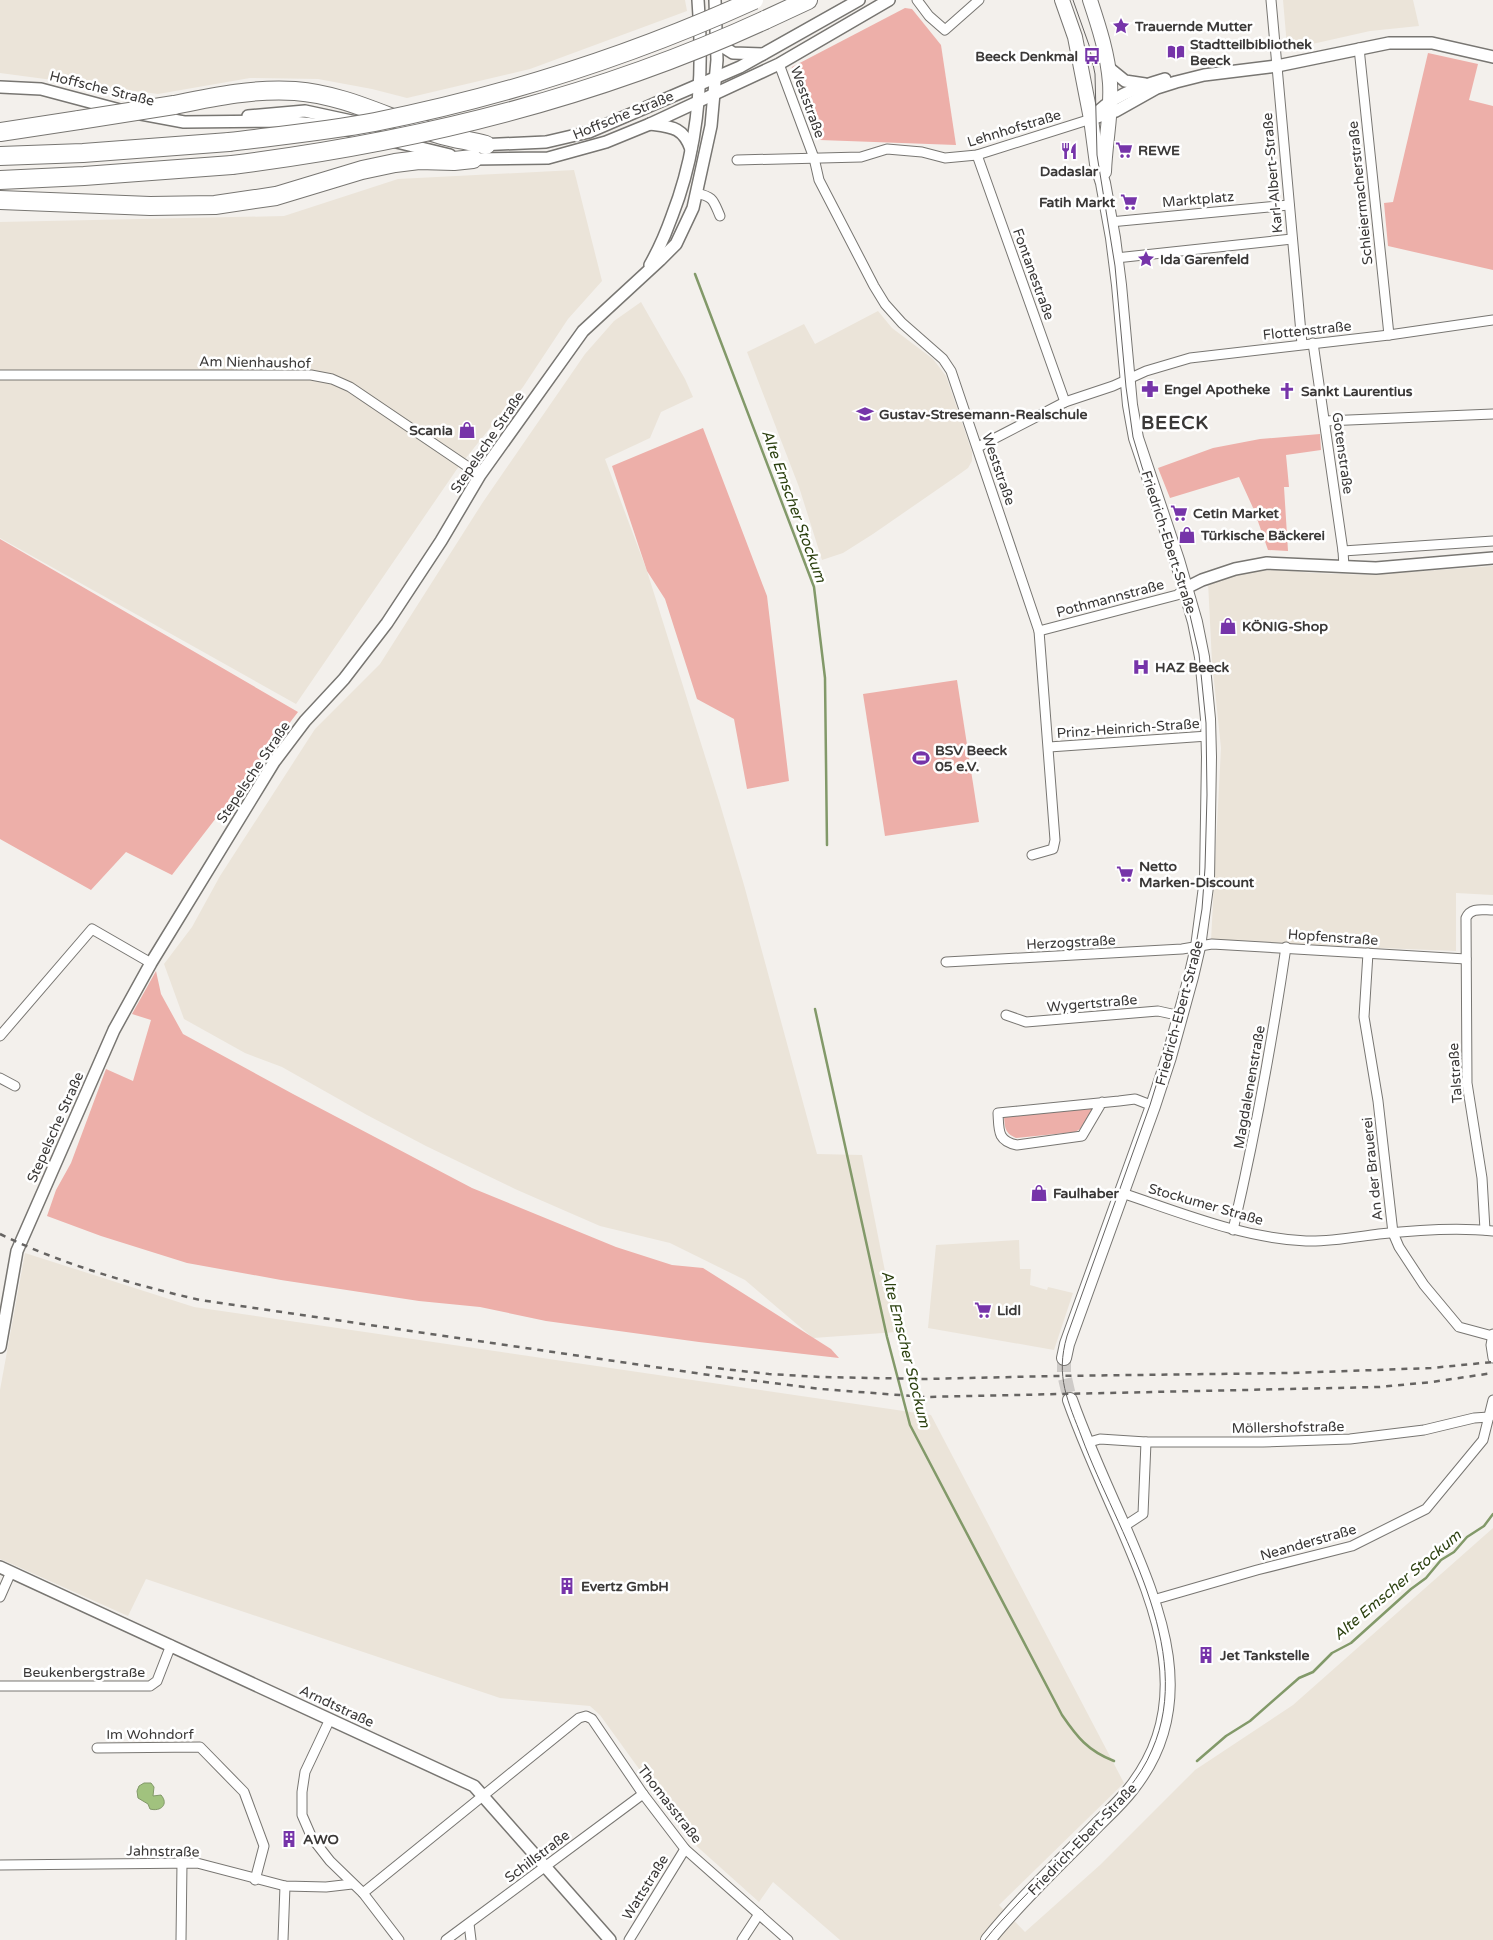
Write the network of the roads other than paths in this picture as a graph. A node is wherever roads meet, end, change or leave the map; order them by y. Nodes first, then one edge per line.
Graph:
1 (698, 0) edge
2 (715, 0) edge
3 (754, 0) edge
4 (808, 0) edge
5 (859, 0) edge
6 (890, 0) edge
7 (917, 0) edge
8 (978, 0) edge
9 (1062, 0) edge
10 (1090, 0) edge
11 (1271, 0) edge
12 (717, 43) junction
13 (1359, 48) junction
14 (764, 54) junction
15 (1493, 57) edge
16 (779, 64) junction
17 (1276, 66) junction
18 (1109, 68) junction
19 (1204, 75) junction
20 (717, 77) junction
21 (700, 84) junction
22 (1147, 84) junction
23 (0, 87) edge
24 (715, 92) junction
25 (699, 100) junction
26 (1110, 108) junction
27 (1091, 119) junction
28 (197, 123) junction
29 (650, 124) junction
30 (0, 132) edge
31 (546, 142) junction
32 (486, 145) junction
33 (691, 150) junction
34 (978, 155) junction
35 (0, 156) edge
36 (548, 158) junction
37 (814, 158) junction
38 (474, 159) junction
39 (737, 160) dead end
40 (0, 180) edge
41 (1103, 183) junction
42 (696, 193) junction
43 (0, 200) edge
44 (1289, 205) junction
45 (720, 216) dead end
46 (1110, 222) junction
47 (1292, 240) junction
48 (1116, 258) junction
49 (642, 277) junction
50 (1493, 320) edge
51 (1389, 335) junction
52 (1313, 343) junction
53 (1302, 344) junction
54 (0, 375) edge
55 (1127, 379) junction
56 (1065, 402) junction
57 (1493, 414) edge
58 (1325, 421) junction
59 (978, 447) junction
60 (480, 475) junction
61 (1493, 541) edge
62 (1343, 550) junction
63 (1493, 558) edge
64 (1344, 567) junction
65 (1186, 588) junction
66 (1040, 631) junction
67 (1208, 736) junction
68 (1049, 747) junction
69 (1032, 854) dead end
70 (1493, 910) edge
71 (1198, 947) junction
72 (1286, 947) junction
73 (1368, 953) junction
74 (1466, 959) junction
75 (946, 962) dead end
76 (150, 963) junction
77 (1006, 1015) dead end
78 (1181, 1016) junction
79 (0, 1036) edge
80 (0, 1078) edge
81 (15, 1086) dead end
82 (1102, 1102) junction
83 (1153, 1106) junction
84 (1122, 1193) junction
85 (1233, 1230) junction
86 (1489, 1230) edge
87 (1393, 1233) junction
88 (1492, 1335) edge
89 (0, 1347) edge
90 (1064, 1358) tunnel mouth
91 (1493, 1358) edge
92 (1070, 1400) tunnel mouth
93 (1493, 1400) edge
94 (1489, 1417) junction
95 (1146, 1442) junction
96 (1086, 1443) junction
97 (1123, 1527) junction
98 (0, 1567) edge
99 (11, 1572) junction
100 (0, 1597) edge
101 (1153, 1600) junction
102 (171, 1645) junction
103 (0, 1686) edge
104 (330, 1719) junction
105 (97, 1748) dead end
106 (643, 1794) junction
107 (484, 1796) junction
108 (685, 1848) junction
109 (182, 1863) junction
110 (0, 1865) edge
111 (546, 1867) junction
112 (255, 1880) junction
113 (352, 1884) junction
114 (285, 1886) junction
115 (363, 1893) junction
116 (759, 1914) junction
117 (469, 1924) junction
118 (181, 1940) edge
119 (282, 1940) edge
120 (399, 1940) edge
121 (446, 1940) edge
122 (472, 1940) edge
123 (610, 1940) edge
124 (628, 1940) edge
125 (742, 1940) edge
126 (788, 1940) edge
127 (988, 1940) edge

1 - 21 street, Stepelsche Straße
2 - 12 street, Stepelsche Straße
3 - 35 highway, bridge
4 - 40 highway, bridge
5 - 14 street, Hoffsche Straße
6 - 16 street, Hoffsche Straße
7 - 8 street
9 - 27 main road, Friedrich-Ebert-Straße
10 - 18 main road, Friedrich-Ebert-Straße
11 - 17 street, Karl-Albert-Straße
12 - 14 street
12 - 20 street, Stepelsche Straße
13 - 15 street
13 - 17 street
13 - 51 street, Schleiermacherstraße
14 - 20 street, Hoffsche Straße
16 - 24 street, Hoffsche Straße
16 - 37 street, Weststraße
17 - 19 street
17 - 44 street, Karl-Albert-Straße
18 - 22 street
18 - 26 main road, Friedrich-Ebert-Straße
19 - 22 street
19 - 26 street
20 - 21 street, Hoffsche Straße
20 - 24 street, Stepelsche Straße
21 - 25 street, Stepelsche Straße
21 - 31 street, Hoffsche Straße
22 - 26 street
23 - 28 street, Hoffsche Straße
24 - 25 street, Hoffsche Straße
24 - 42 street, Stepelsche Straße
25 - 29 street, Hoffsche Straße
25 - 33 street, Stepelsche Straße
26 - 27 street
26 - 41 main road, Friedrich-Ebert-Straße
27 - 34 street, Lehnhofstraße
27 - 41 main road, Friedrich-Ebert-Straße
28 - 32 street, Hoffsche Straße
28 - 38 street, Hoffsche Straße
29 - 33 street
29 - 36 street, Hoffsche Straße
30 - 32 highway, bridge
31 - 32 street, Hoffsche Straße
31 - 36 street
33 - 49 street, Stepelsche Straße
34 - 37 street, Lehnhofstraße
34 - 56 street, Fontanestraße
36 - 38 street, Hoffsche Straße
37 - 39 street, Lehnhofstraße
37 - 59 street, Weststraße
38 - 43 highway
41 - 46 main road, Friedrich-Ebert-Straße
42 - 45 street
42 - 49 street, Stepelsche Straße
44 - 46 street, Marktplatz
44 - 47 street, Karl-Albert-Straße
46 - 48 main road, Friedrich-Ebert-Straße
47 - 48 street
47 - 53 street, Karl-Albert-Straße
48 - 55 main road, Friedrich-Ebert-Straße
49 - 60 street, Stepelsche Straße
50 - 51 street, Flottenstraße
51 - 52 street, Flottenstraße
52 - 53 street, Flottenstraße
52 - 58 street, Gotenstraße
53 - 55 street, Flottenstraße
54 - 60 street, Am Nienhaushof
55 - 56 street, Flottenstraße
55 - 65 main road, Friedrich-Ebert-Straße
56 - 59 street, Flottenstraße
57 - 58 street
58 - 62 street, Gotenstraße
59 - 66 street, Weststraße
60 - 76 street, Stepelsche Straße
61 - 62 street
62 - 64 street, Gotenstraße
63 - 64 street
64 - 65 street
65 - 66 street, Pothmannstraße
65 - 67 main road, Friedrich-Ebert-Straße
66 - 68 street, Weststraße
67 - 68 street, Prinz-Heinrich-Straße
67 - 71 main road, Friedrich-Ebert-Straße
68 - 69 street, Weststraße
70 - 74 street, Talstraße
71 - 72 street, Hopfenstraße
71 - 75 street, Herzogstraße
71 - 78 main road, Friedrich-Ebert-Straße
72 - 73 street, Hopfenstraße
72 - 85 street, Magdalenenstraße
73 - 74 street, Hopfenstraße
73 - 87 street, An der Brauerei
74 - 86 street, Talstraße
76 - 79 street
76 - 89 street, Stepelsche Straße
77 - 78 street, Wygertstraße
78 - 83 main road, Friedrich-Ebert-Straße
80 - 81 street
82 - 82 street
82 - 83 street
83 - 84 main road, Friedrich-Ebert-Straße
84 - 85 street, Stockumer Straße
84 - 90 main road, Friedrich-Ebert-Straße
85 - 87 street, Stockumer Straße
86 - 87 street, Stockumer Straße
87 - 88 street, An der Brauerei
88 - 91 street
92 - 96 main road, Friedrich-Ebert-Straße
93 - 94 street, Neanderstraße
94 - 95 street, Möllershofstraße
94 - 101 street, Neanderstraße
95 - 96 street, Möllershofstraße
95 - 97 street
96 - 97 main road, Friedrich-Ebert-Straße
97 - 101 main road, Friedrich-Ebert-Straße
98 - 99 street, Arndtstraße
99 - 100 street
99 - 102 street, Arndtstraße
101 - 127 main road, Friedrich-Ebert-Straße
102 - 103 street, Beukenbergstraße
102 - 104 street, Arndtstraße
104 - 107 street, Arndtstraße
104 - 113 street
105 - 112 street, Im Wohndorf
106 - 107 street, Thomasstraße
106 - 108 street, Thomasstraße
106 - 111 street, Schillstraße
107 - 111 street, Arndtstraße
107 - 115 street
108 - 116 street, Thomasstraße
108 - 124 street, Wattstraße
109 - 110 street, Jahnstraße
109 - 112 street, Jahnstraße
109 - 118 street
111 - 117 street, Schillstraße
111 - 123 street, Arndtstraße
112 - 114 street, Jahnstraße
113 - 114 street, Jahnstraße
113 - 115 street
114 - 119 street
115 - 120 street
116 - 125 street
116 - 126 street, Thomasstraße
117 - 121 street, Schillstraße
117 - 122 street

